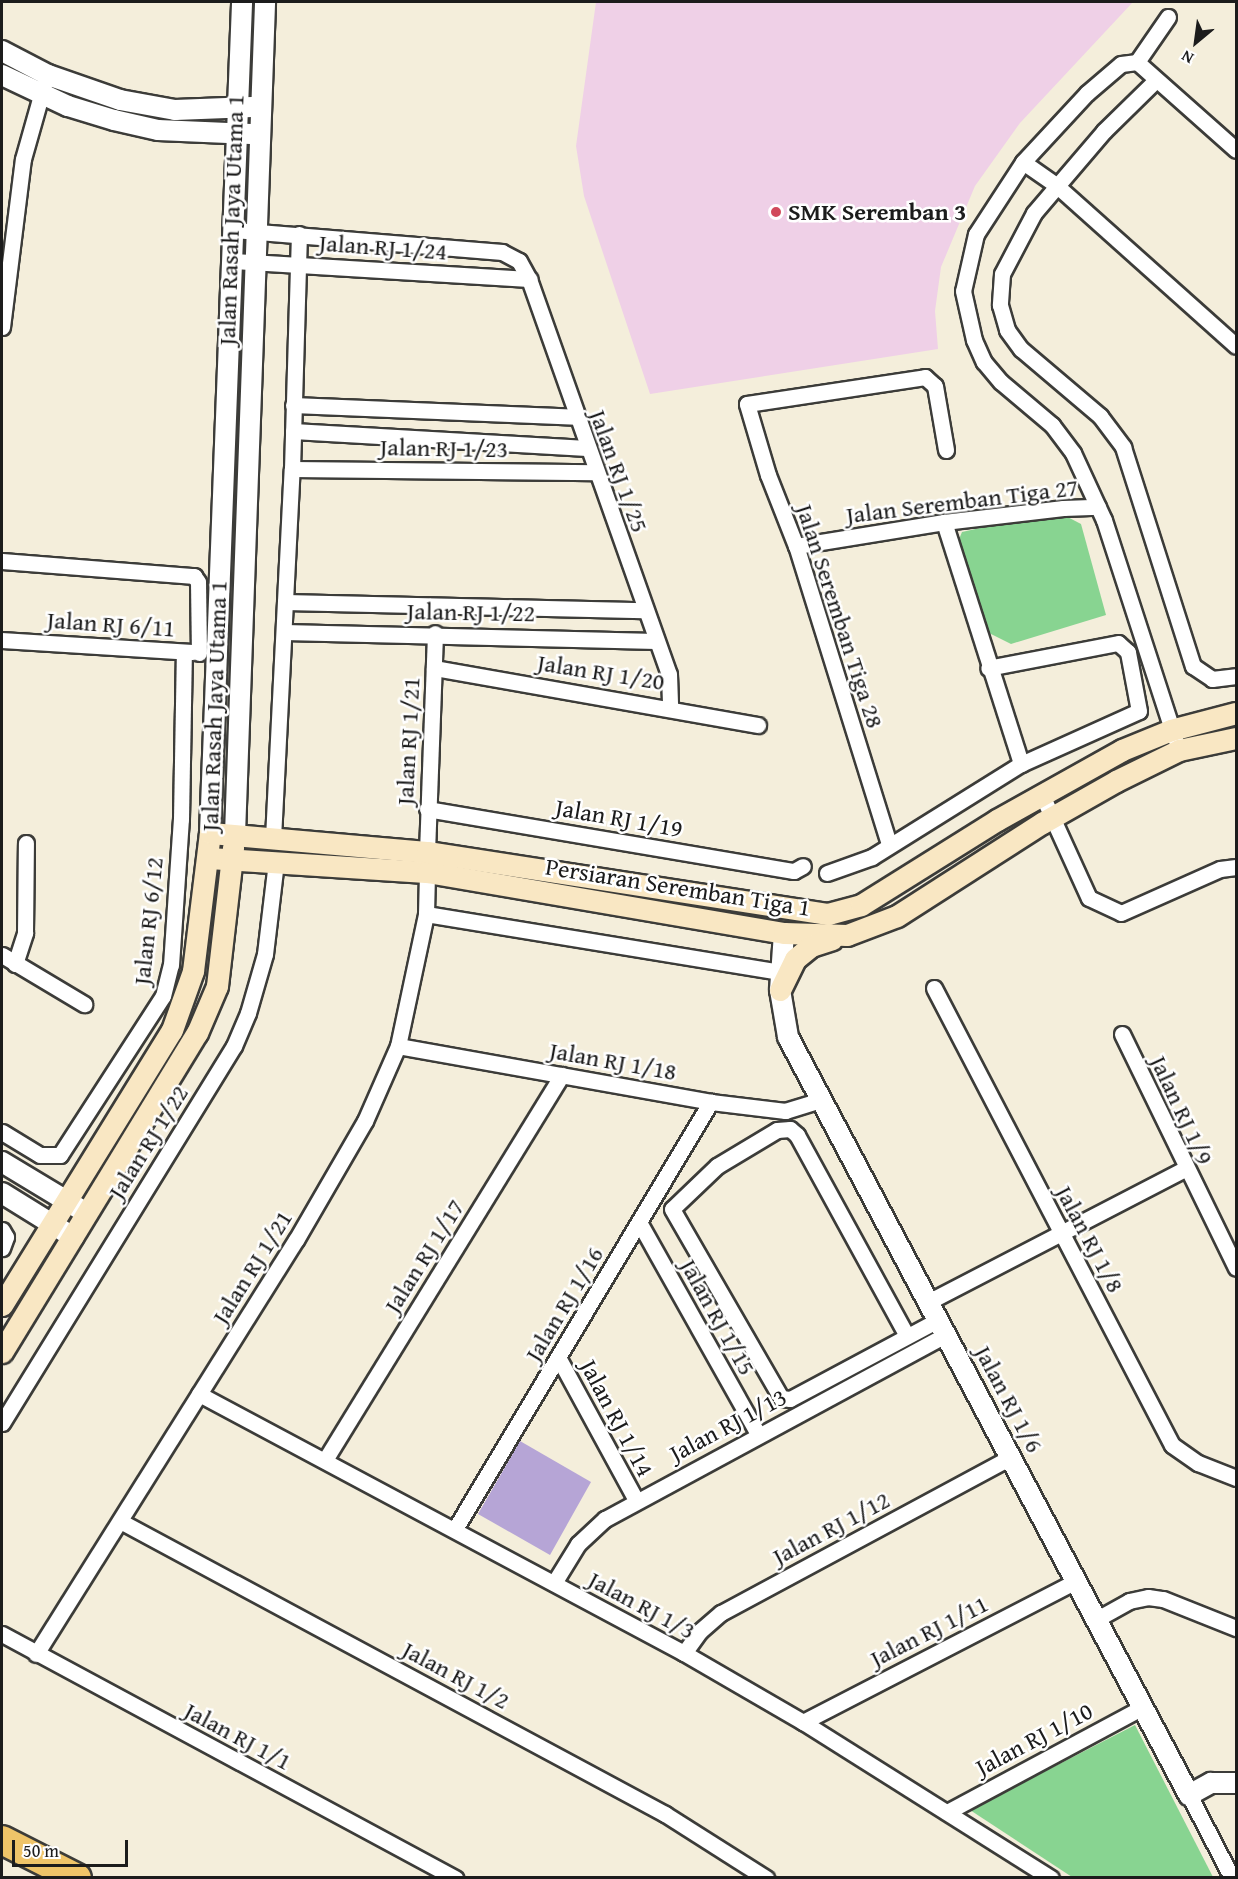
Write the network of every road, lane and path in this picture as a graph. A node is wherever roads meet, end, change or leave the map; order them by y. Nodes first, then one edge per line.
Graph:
1 (242, 2) edge
2 (265, 2) edge
3 (1167, 17) dead end
4 (2, 51) edge
5 (1137, 62) junction
6 (2, 75) edge
7 (48, 75) junction
8 (1156, 80) junction
9 (40, 94) junction
10 (261, 107) junction
11 (238, 108) junction
12 (238, 134) junction
13 (260, 134) junction
14 (1236, 150) edge
15 (1023, 162) junction
16 (1056, 185) junction
17 (234, 230) junction
18 (256, 231) junction
19 (299, 234) junction
20 (512, 256) joint
21 (233, 261) junction
22 (256, 262) junction
23 (297, 264) junction
24 (529, 279) junction
25 (2, 327) edge
26 (1236, 346) edge
27 (293, 405) junction
28 (576, 417) junction
29 (292, 431) junction
30 (587, 448) junction
31 (946, 450) dead end
32 (292, 469) junction
33 (596, 472) junction
34 (1098, 507) junction
35 (944, 522) junction
36 (796, 546) junction
37 (2, 561) edge
38 (285, 602) junction
39 (644, 610) junction
40 (284, 632) junction
41 (435, 633) junction
42 (2, 640) edge
43 (657, 641) junction
44 (200, 653) junction
45 (435, 668) junction
46 (988, 668) junction
47 (1236, 676) edge
48 (670, 706) junction
49 (1236, 713) edge
50 (758, 725) dead end
51 (1171, 730) junction
52 (1236, 738) edge
53 (1179, 750) junction
54 (1021, 764) junction
55 (1042, 795) junction
56 (427, 809) junction
57 (1053, 816) junction
58 (210, 833) junction
59 (235, 834) junction
60 (273, 838) junction
61 (26, 843) dead end
62 (889, 844) junction
63 (208, 858) junction
64 (232, 859) junction
65 (276, 862) junction
66 (427, 862) junction
67 (802, 866) dead end
68 (1236, 867) edge
69 (827, 873) dead end
70 (788, 910) junction
71 (426, 914) junction
72 (784, 933) junction
73 (847, 935) junction
74 (2, 955) edge
75 (15, 964) junction
76 (780, 981) junction
77 (934, 988) dead end
78 (84, 1004) dead end
79 (1122, 1034) dead end
80 (398, 1046) junction
81 (562, 1075) junction
82 (820, 1100) junction
83 (711, 1102) junction
84 (795, 1110) junction
85 (790, 1129) junction
86 (2, 1132) edge
87 (2, 1162) edge
88 (1185, 1169) junction
89 (2, 1193) edge
90 (657, 1193) junction
91 (64, 1200) junction
92 (672, 1209) junction
93 (85, 1212) junction
94 (51, 1222) junction
95 (639, 1222) junction
96 (1062, 1233) junction
97 (73, 1237) junction
98 (1236, 1268) edge
99 (928, 1302) junction
100 (2, 1305) edge
101 (942, 1328) junction
102 (907, 1336) junction
103 (2, 1352) edge
104 (558, 1357) junction
105 (199, 1394) junction
106 (2, 1423) edge
107 (758, 1434) junction
108 (1011, 1457) junction
109 (325, 1460) junction
110 (1236, 1478) edge
111 (636, 1500) junction
112 (120, 1521) junction
113 (455, 1529) junction
114 (1076, 1581) junction
115 (554, 1583) junction
116 (1097, 1619) junction
117 (1236, 1628) edge
118 (2, 1634) edge
119 (684, 1653) junction
120 (36, 1654) junction
121 (1143, 1707) junction
122 (803, 1722) junction
123 (1236, 1783) edge
124 (1189, 1795) junction
125 (947, 1812) junction
126 (2, 1840) edge
127 (77, 1878) edge
128 (454, 1878) edge
129 (766, 1878) edge
130 (1051, 1878) edge
131 (1232, 1878) edge

1 - 11 street, Jalan Rasah Jaya Utama 1
2 - 10 street, Jalan Rasah Jaya Utama 1
3 - 5 street
4 - 7 street
5 - 8 street
5 - 15 street
6 - 9 street
7 - 9 street
7 - 11 street
8 - 14 street
8 - 16 street
9 - 12 street
9 - 25 street
10 - 11 street
10 - 13 street, Jalan Rasah Jaya Utama 1
11 - 12 street, Jalan Rasah Jaya Utama 1
12 - 13 street
12 - 17 street, Jalan Rasah Jaya Utama 1
13 - 18 street, Jalan Rasah Jaya Utama 1
15 - 16 street
15 - 34 street
16 - 26 street
16 - 47 street
17 - 18 street, Jalan RJ 1/24
17 - 21 street, Jalan Rasah Jaya Utama 1
18 - 19 street, Jalan RJ 1/24
18 - 22 street, Jalan Rasah Jaya Utama 1
19 - 20 street, Jalan RJ 1/24
19 - 23 street
20 - 24 street, Jalan RJ 1/25
21 - 22 street, Jalan RJ 1/24
21 - 44 street, Jalan Rasah Jaya Utama 1
22 - 23 street, Jalan RJ 1/24
22 - 59 street, Jalan Rasah Jaya Utama 1
23 - 24 street, Jalan RJ 1/24
23 - 27 street
24 - 28 street, Jalan RJ 1/25
27 - 28 street, Jalan RJ 1/23
27 - 29 street
28 - 30 street, Jalan RJ 1/25
29 - 30 street, Jalan RJ 1/23
29 - 32 street
30 - 33 street, Jalan RJ 1/25
31 - 36 street, Jalan Seremban Tiga 28
32 - 33 street, Jalan RJ 1/23
32 - 38 street
33 - 39 street, Jalan RJ 1/25
34 - 35 street, Jalan Seremban Tiga 27
34 - 51 street
35 - 36 street, Jalan Seremban Tiga 27
35 - 46 street
36 - 62 street, Jalan Seremban Tiga 28
37 - 44 street, Jalan RJ 6/12
38 - 39 street, Jalan RJ 1/22
38 - 40 street
39 - 43 street, Jalan RJ 1/25
40 - 41 street, Jalan RJ 1/22
40 - 60 street
41 - 43 street, Jalan RJ 1/22
41 - 45 street, Jalan RJ 1/21
42 - 44 street, Jalan RJ 6/11
43 - 48 street, Jalan RJ 1/25
44 - 58 street, Jalan Rasah Jaya Utama 1
44 - 86 street, Jalan RJ 6/12
45 - 48 street, Jalan RJ 1/20
45 - 56 street, Jalan RJ 1/21
46 - 54 street
46 - 54 street
48 - 50 street, Jalan RJ 1/20
49 - 51 main road, Persiaran Seremban Tiga 1
51 - 53 street
51 - 55 main road, Persiaran Seremban Tiga 1
52 - 53 main road, Persiaran Seremban Tiga 1
53 - 57 main road, Persiaran Seremban Tiga 1
54 - 62 street
55 - 57 street
55 - 70 main road, Persiaran Seremban Tiga 1
56 - 66 street, Jalan RJ 1/21
56 - 67 street, Jalan RJ 1/19
57 - 68 street
57 - 73 main road, Persiaran Seremban Tiga 1
58 - 59 main road, Persiaran Seremban Tiga 1
58 - 63 main road, Jalan Rasah Jaya Utama 1
59 - 60 main road, Persiaran Seremban Tiga 1
59 - 64 main road, Jalan Rasah Jaya Utama 1
60 - 66 main road, Persiaran Seremban Tiga 1
61 - 75 street
62 - 69 street
63 - 64 main road, Persiaran Seremban Tiga 1
63 - 91 main road, Jalan Rasah Jaya Utama 1
64 - 65 main road, Persiaran Seremban Tiga 1
64 - 93 main road, Jalan Rasah Jaya Utama 1
65 - 66 main road, Persiaran Seremban Tiga 1
65 - 106 street, Jalan RJ 1/22
66 - 70 main road, Persiaran Seremban Tiga 1
66 - 71 street, Jalan RJ 1/21
66 - 72 main road, Persiaran Seremban Tiga 1
70 - 72 main road
71 - 76 street
71 - 80 street, Jalan RJ 1/21
72 - 73 main road, Persiaran Seremban Tiga 1
72 - 76 street, Jalan RJ 1/6
73 - 76 main road
74 - 75 street
75 - 78 street
76 - 82 street, Jalan RJ 1/6
77 - 96 street, Jalan RJ 1/8
79 - 88 street, Jalan RJ 1/9
80 - 81 street, Jalan RJ 1/18
80 - 105 street, Jalan RJ 1/21
81 - 83 street, Jalan RJ 1/18
81 - 109 street, Jalan RJ 1/17
82 - 84 street, Jalan RJ 1/18
82 - 99 street, Jalan RJ 1/6
83 - 84 street, Jalan RJ 1/18
83 - 90 street, Jalan RJ 1/16
84 - 85 street
85 - 92 street
85 - 102 street
87 - 91 street
88 - 96 street
88 - 98 street, Jalan RJ 1/9
89 - 94 street
90 - 92 street
90 - 95 street, Jalan RJ 1/16
91 - 93 street
91 - 94 main road, Jalan Rasah Jaya Utama 1
92 - 102 street
93 - 97 main road, Jalan Rasah Jaya Utama 1
94 - 97 street
94 - 100 main road, Jalan Rasah Jaya Utama 1
95 - 104 street, Jalan RJ 1/16
95 - 107 street, Jalan RJ 1/15
96 - 99 street
96 - 110 street, Jalan RJ 1/8
97 - 103 main road, Jalan Rasah Jaya Utama 1
99 - 101 street, Jalan RJ 1/6
101 - 102 street
101 - 107 street, Jalan RJ 1/13
101 - 108 street, Jalan RJ 1/6
104 - 111 street, Jalan RJ 1/14
104 - 113 street, Jalan RJ 1/16
105 - 109 street, Jalan RJ 1/3
105 - 112 street, Jalan RJ 1/21
107 - 111 street, Jalan RJ 1/13
108 - 114 street, Jalan RJ 1/6
108 - 119 street, Jalan RJ 1/12
109 - 113 street, Jalan RJ 1/3
111 - 115 street, Jalan RJ 1/13
112 - 120 street, Jalan RJ 1/21
112 - 129 street, Jalan RJ 1/2
113 - 115 street, Jalan RJ 1/3
114 - 116 street, Jalan RJ 1/6
114 - 122 street, Jalan RJ 1/11
115 - 119 street, Jalan RJ 1/3
116 - 117 street
116 - 121 street, Jalan RJ 1/6
118 - 120 street, Jalan RJ 1/1
119 - 122 street, Jalan RJ 1/3
120 - 128 street, Jalan RJ 1/1
121 - 124 street, Jalan RJ 1/6
121 - 125 street, Jalan RJ 1/10
122 - 125 street, Jalan RJ 1/3
123 - 124 street
124 - 131 street, Jalan RJ 1/6
125 - 130 street, Jalan RJ 1/3
126 - 127 highway

